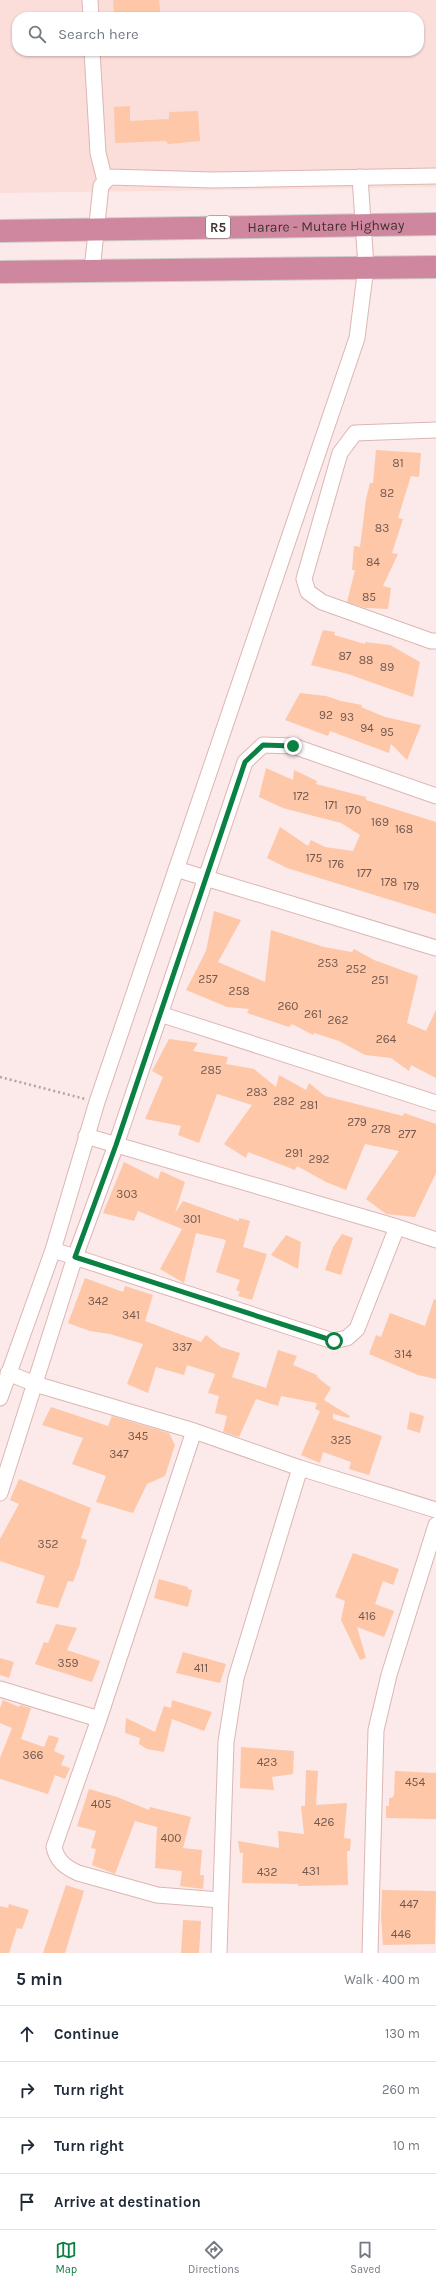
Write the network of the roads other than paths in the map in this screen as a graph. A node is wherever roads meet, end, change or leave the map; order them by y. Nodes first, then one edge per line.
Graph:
1 (90, 0) edge
2 (91, 12) edge
3 (92, 56) edge
4 (436, 176) edge
5 (360, 177) junction
6 (105, 181) junction
7 (436, 224) edge
8 (362, 225) junction
9 (96, 229) junction
10 (0, 231) edge
11 (436, 266) edge
12 (366, 268) junction
13 (92, 270) junction
14 (0, 272) edge
15 (436, 430) edge
16 (436, 641) edge
17 (436, 796) edge
18 (176, 868) junction
19 (206, 878) junction
20 (436, 948) edge
21 (160, 1014) junction
22 (436, 1103) edge
23 (86, 1136) junction
24 (116, 1145) junction
25 (396, 1227) junction
26 (436, 1240) edge
27 (53, 1250) junction
28 (75, 1257) junction
29 (8, 1373) junction
30 (35, 1384) junction
31 (0, 1398) edge
32 (194, 1431) junction
33 (300, 1468) junction
34 (0, 1493) edge
35 (436, 1510) edge
36 (436, 1525) edge
37 (0, 1689) edge
38 (99, 1719) junction
39 (220, 1900) junction
40 (219, 1953) edge
41 (370, 1953) edge

1 - 2 street
3 - 6 street
4 - 5 street
5 - 6 street
5 - 8 street
6 - 9 street
7 - 8 highway, Harare - Mutare Highway / R5
8 - 9 highway, Harare - Mutare Highway / R5
8 - 12 street
9 - 10 highway, Harare - Mutare Highway / R5
9 - 13 street
11 - 12 highway
12 - 13 highway
12 - 18 street
13 - 14 highway
15 - 16 street
17 - 19 street
18 - 19 street
18 - 23 street
19 - 20 street
19 - 21 street
21 - 22 street
21 - 24 street
23 - 24 street
23 - 27 street
24 - 25 street
24 - 28 street
25 - 26 street
25 - 28 street
27 - 28 street
27 - 29 street
28 - 30 street
29 - 30 street
29 - 31 street
30 - 32 street
30 - 34 street
32 - 33 street
32 - 38 street
33 - 35 street
33 - 39 street
36 - 41 street
37 - 38 street
38 - 39 street
39 - 40 street

